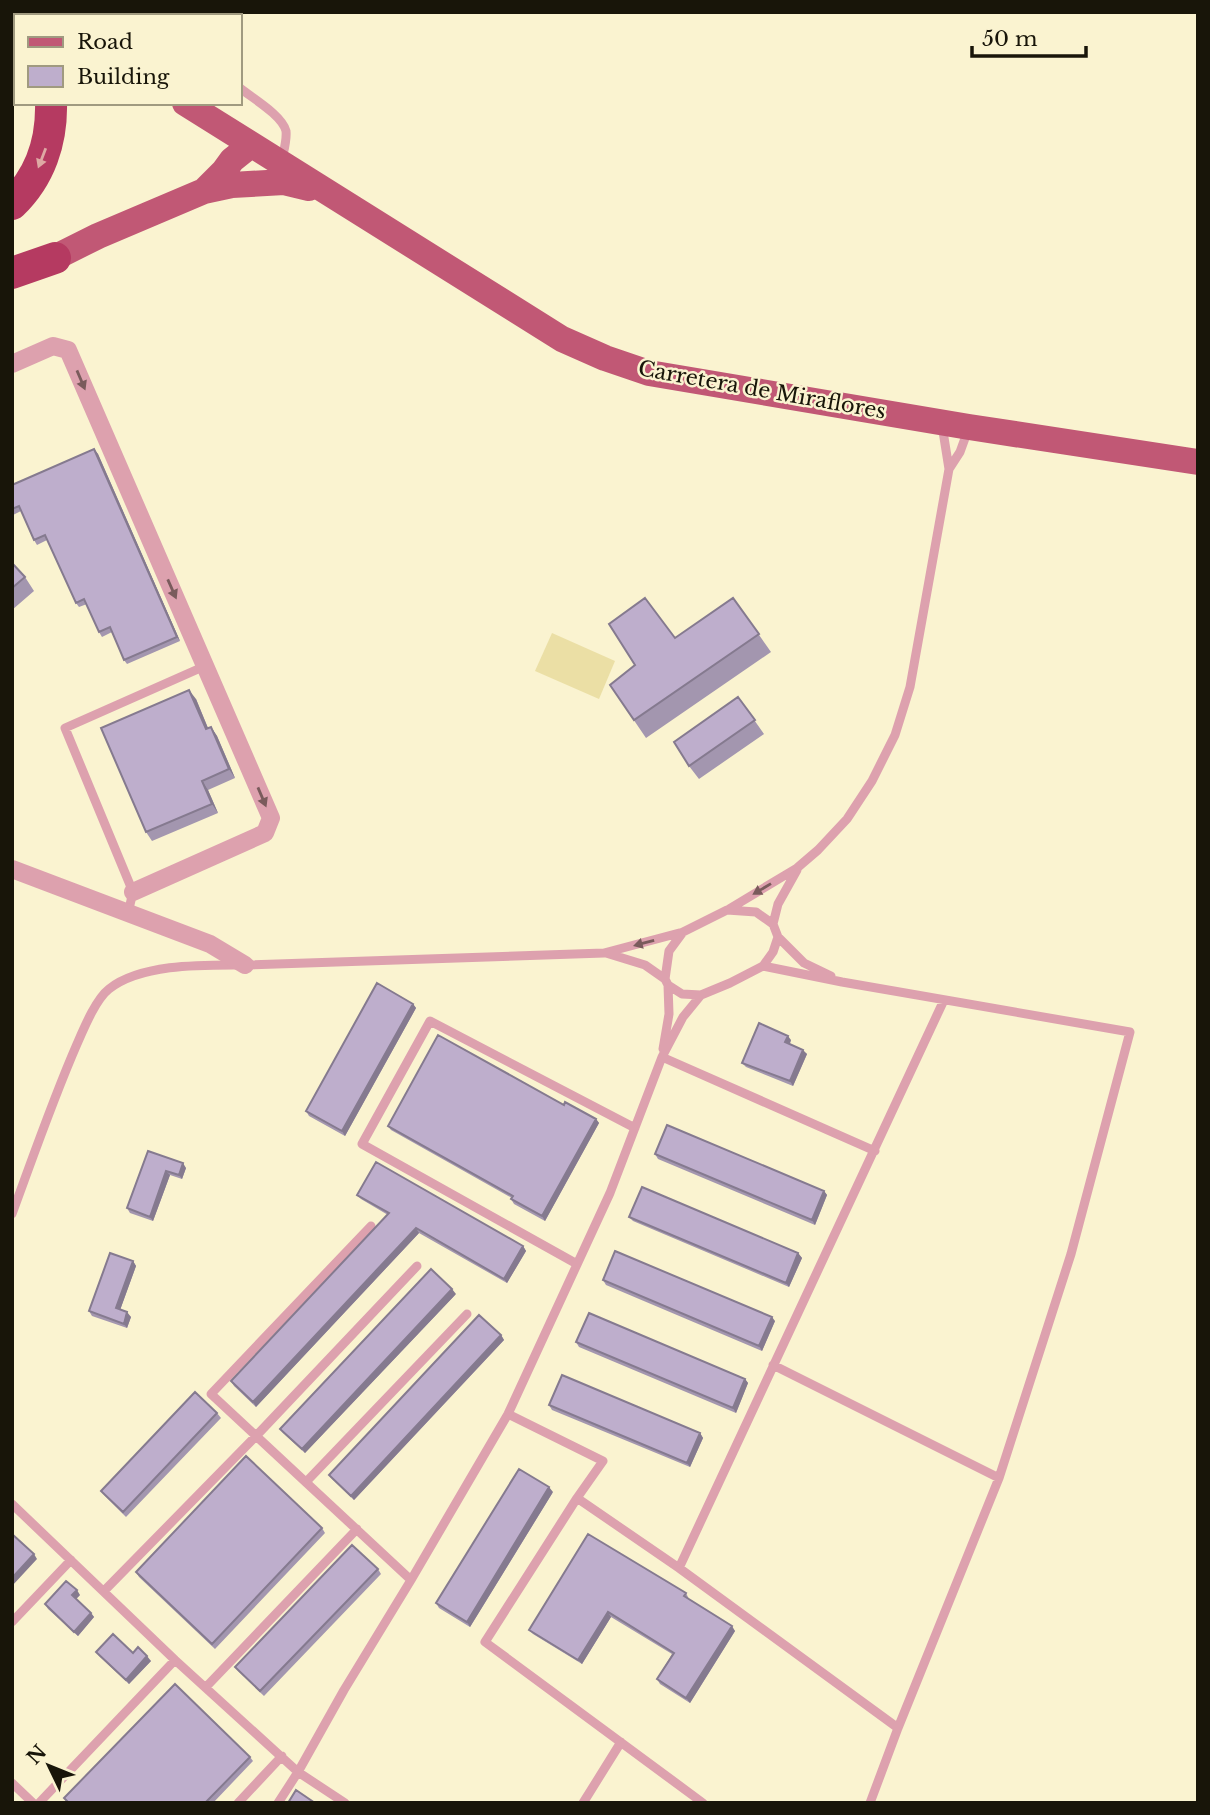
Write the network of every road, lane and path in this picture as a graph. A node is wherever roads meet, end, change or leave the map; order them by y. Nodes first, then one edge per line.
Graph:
1 (242, 90) edge
2 (51, 105) edge
3 (192, 108) edge
4 (238, 163) junction
5 (281, 164) junction
6 (324, 191) junction
7 (12, 204) edge
8 (55, 258) joint
9 (12, 276) edge
10 (12, 364) edge
11 (942, 422) junction
12 (969, 427) junction
13 (1198, 462) edge
14 (949, 468) junction
15 (205, 666) junction
16 (797, 868) junction
17 (12, 869) edge
18 (133, 892) junction
19 (727, 910) junction
20 (128, 913) junction
21 (773, 924) junction
22 (683, 932) junction
23 (778, 937) junction
24 (604, 953) junction
25 (245, 965) junction
26 (763, 966) junction
27 (667, 982) junction
28 (842, 982) junction
29 (701, 995) junction
30 (944, 1000) junction
31 (662, 1057) junction
32 (635, 1128) junction
33 (875, 1151) junction
34 (12, 1214) edge
35 (371, 1226) dead end
36 (577, 1264) junction
37 (417, 1266) dead end
38 (467, 1314) dead end
39 (773, 1366) junction
40 (508, 1414) junction
41 (257, 1435) junction
42 (999, 1478) junction
43 (306, 1482) junction
44 (578, 1498) junction
45 (12, 1504) edge
46 (357, 1529) junction
47 (71, 1560) junction
48 (679, 1568) junction
49 (411, 1580) junction
50 (104, 1591) junction
51 (12, 1622) edge
52 (175, 1660) junction
53 (205, 1687) junction
54 (898, 1728) junction
55 (621, 1742) junction
56 (282, 1756) junction
57 (298, 1772) junction
58 (12, 1783) edge
59 (33, 1803) edge
60 (39, 1803) edge
61 (238, 1803) edge
62 (278, 1803) edge
63 (345, 1803) edge
64 (583, 1803) edge
65 (703, 1803) edge
66 (870, 1803) edge

1 - 5 lane
2 -> 7 highway
3 - 4 main road, Carretera de Miraflores
4 - 5 main road, Carretera de Miraflores
4 - 6 main road
4 - 8 main road
5 - 6 main road, Carretera de Miraflores
6 - 11 main road, Carretera de Miraflores
8 - 9 highway
10 -> 15 street
11 - 12 main road, Carretera de Miraflores
11 - 14 lane
12 - 13 main road, Carretera de Miraflores
12 - 14 lane
14 - 16 lane
15 -> 18 street
15 - 18 lane
16 -> 19 lane
16 - 21 lane
17 - 20 street
18 - 20 lane
19 - 21 lane
19 - 22 lane
20 - 25 street
21 - 23 lane
22 -> 24 lane
22 - 27 lane
23 - 26 lane
23 - 28 lane
24 - 25 lane
24 - 27 lane
25 - 34 lane
26 - 28 lane
26 - 29 lane
27 - 29 lane
27 - 31 lane
28 - 30 lane
29 - 31 lane
30 - 33 lane
30 - 42 lane
31 - 32 lane
31 - 33 lane
32 - 36 lane
32 - 36 lane
33 - 39 lane
35 - 41 lane
36 - 40 lane
37 - 41 lane
38 - 43 lane
39 - 42 lane
39 - 48 lane
40 - 44 lane
40 - 49 lane
41 - 43 lane
41 - 50 lane
42 - 54 lane
43 - 46 lane
44 - 48 lane
44 - 55 lane
45 - 47 lane
46 - 49 lane
46 - 53 lane
47 - 50 lane
47 - 51 lane
48 - 54 lane
49 - 57 lane
50 - 52 lane
52 - 53 lane
52 - 60 lane
53 - 56 lane
54 - 66 lane
55 - 64 lane
55 - 65 lane
56 - 57 lane
56 - 61 lane
57 - 62 lane
57 - 63 lane
58 - 59 lane

